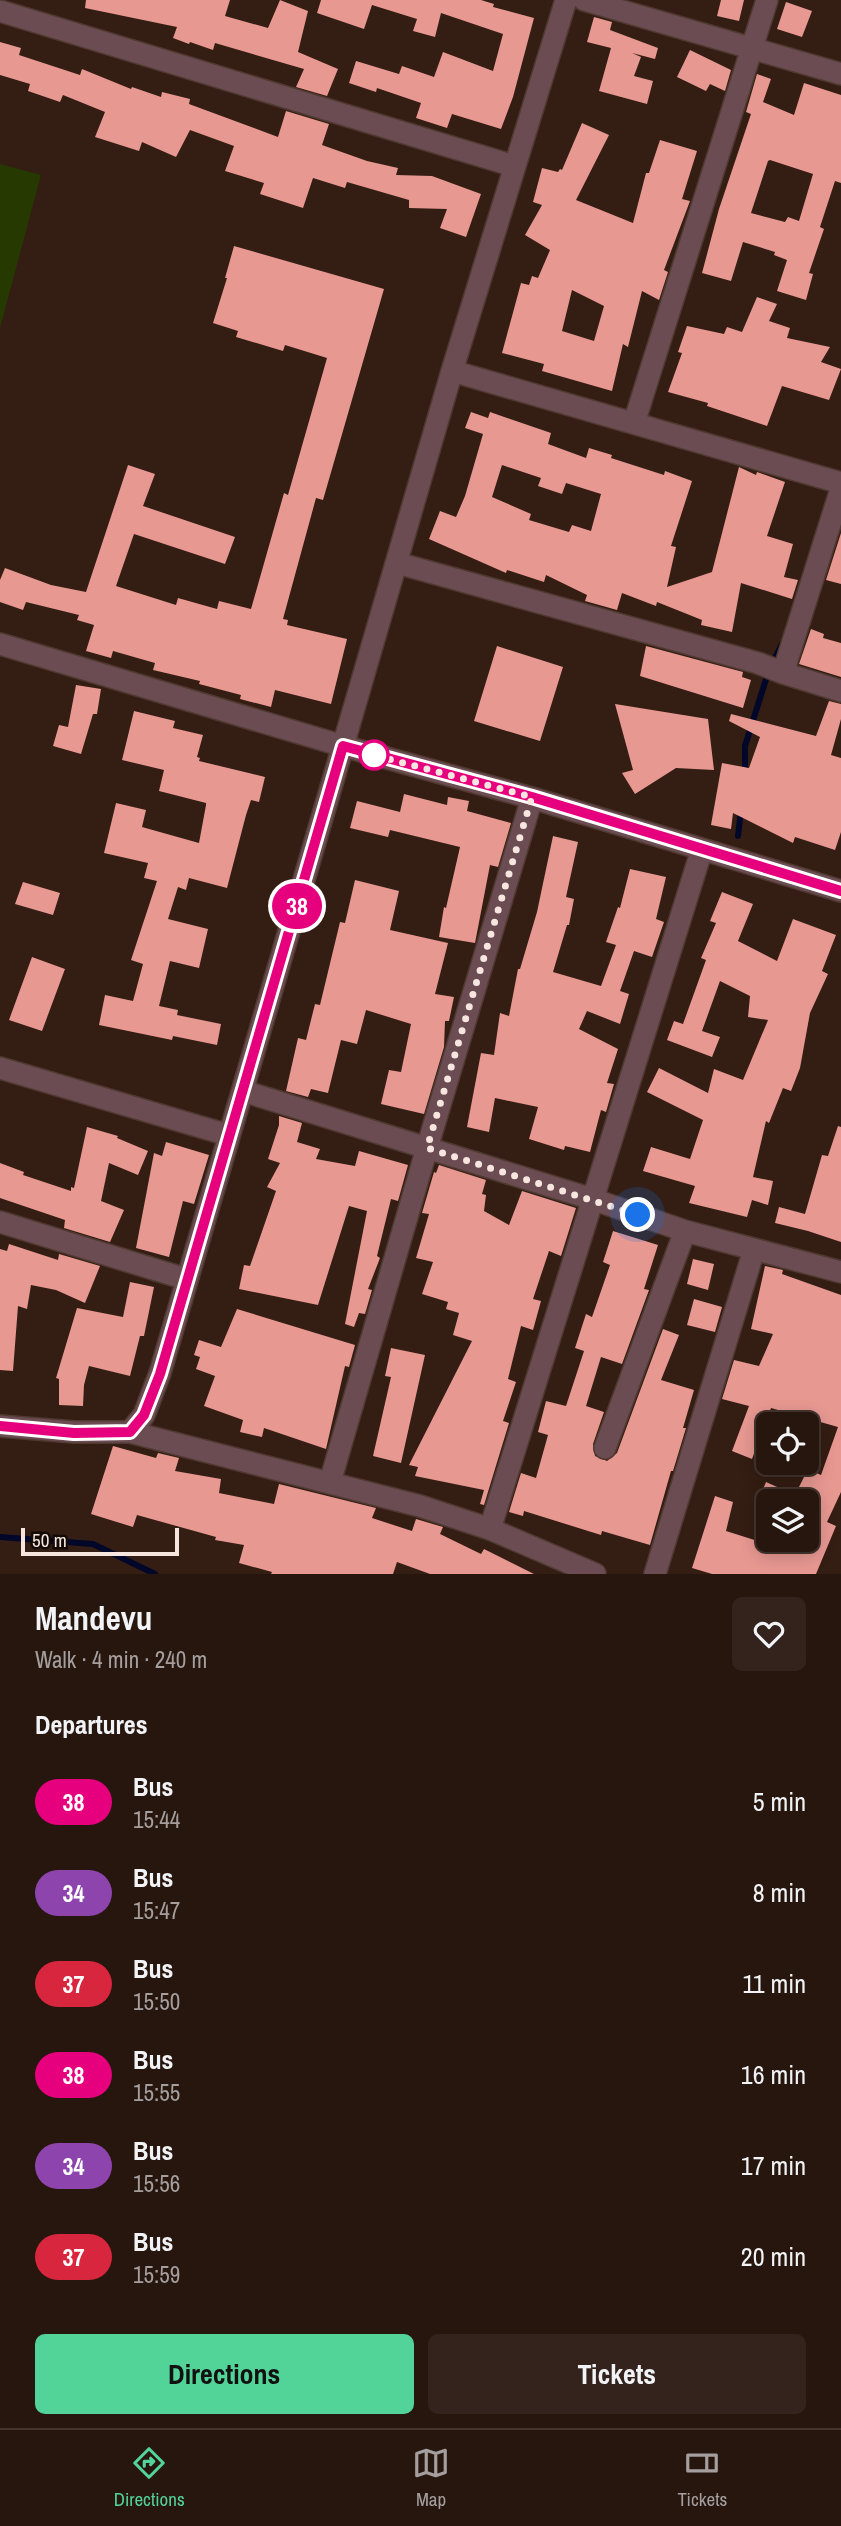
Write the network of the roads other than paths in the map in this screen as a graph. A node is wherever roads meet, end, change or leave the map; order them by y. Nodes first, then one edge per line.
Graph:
1 (566, 0) edge
2 (584, 0) edge
3 (767, 0) edge
4 (0, 11) edge
5 (753, 47) junction
6 (841, 74) edge
7 (514, 166) junction
8 (452, 371) junction
9 (634, 423) junction
10 (841, 483) edge
11 (841, 489) edge
12 (397, 563) junction
13 (0, 644) edge
14 (783, 673) junction
15 (841, 691) edge
16 (343, 746) junction
17 (532, 797) junction
18 (702, 849) junction
19 (841, 891) edge
20 (0, 1068) edge
21 (243, 1091) junction
22 (228, 1135) junction
23 (427, 1148) junction
24 (592, 1199) junction
25 (0, 1222) edge
26 (685, 1231) junction
27 (754, 1250) junction
28 (841, 1272) edge
29 (186, 1279) junction
30 (0, 1426) edge
31 (130, 1432) junction
32 (605, 1448) dead end
33 (330, 1482) junction
34 (490, 1529) junction
35 (595, 1574) edge
36 (655, 1574) edge

1 - 7 street
2 - 5 street
3 - 5 street
4 - 7 street
5 - 6 street
5 - 9 street
7 - 8 street
8 - 9 street
8 - 12 street
9 - 10 street
11 - 14 street
12 - 14 street
12 - 16 street
13 - 16 street
14 - 15 street
16 - 17 street
16 - 21 street
17 - 18 street
17 - 23 street
18 - 19 street
18 - 24 street
20 - 22 street
21 - 22 street
21 - 23 street
22 - 29 street
23 - 24 street
23 - 33 street
24 - 26 street
24 - 34 street
25 - 29 street
26 - 27 street
26 - 32 street
27 - 28 street
27 - 36 street
29 - 31 street
30 - 31 street
31 - 33 street
33 - 34 street
34 - 35 street

